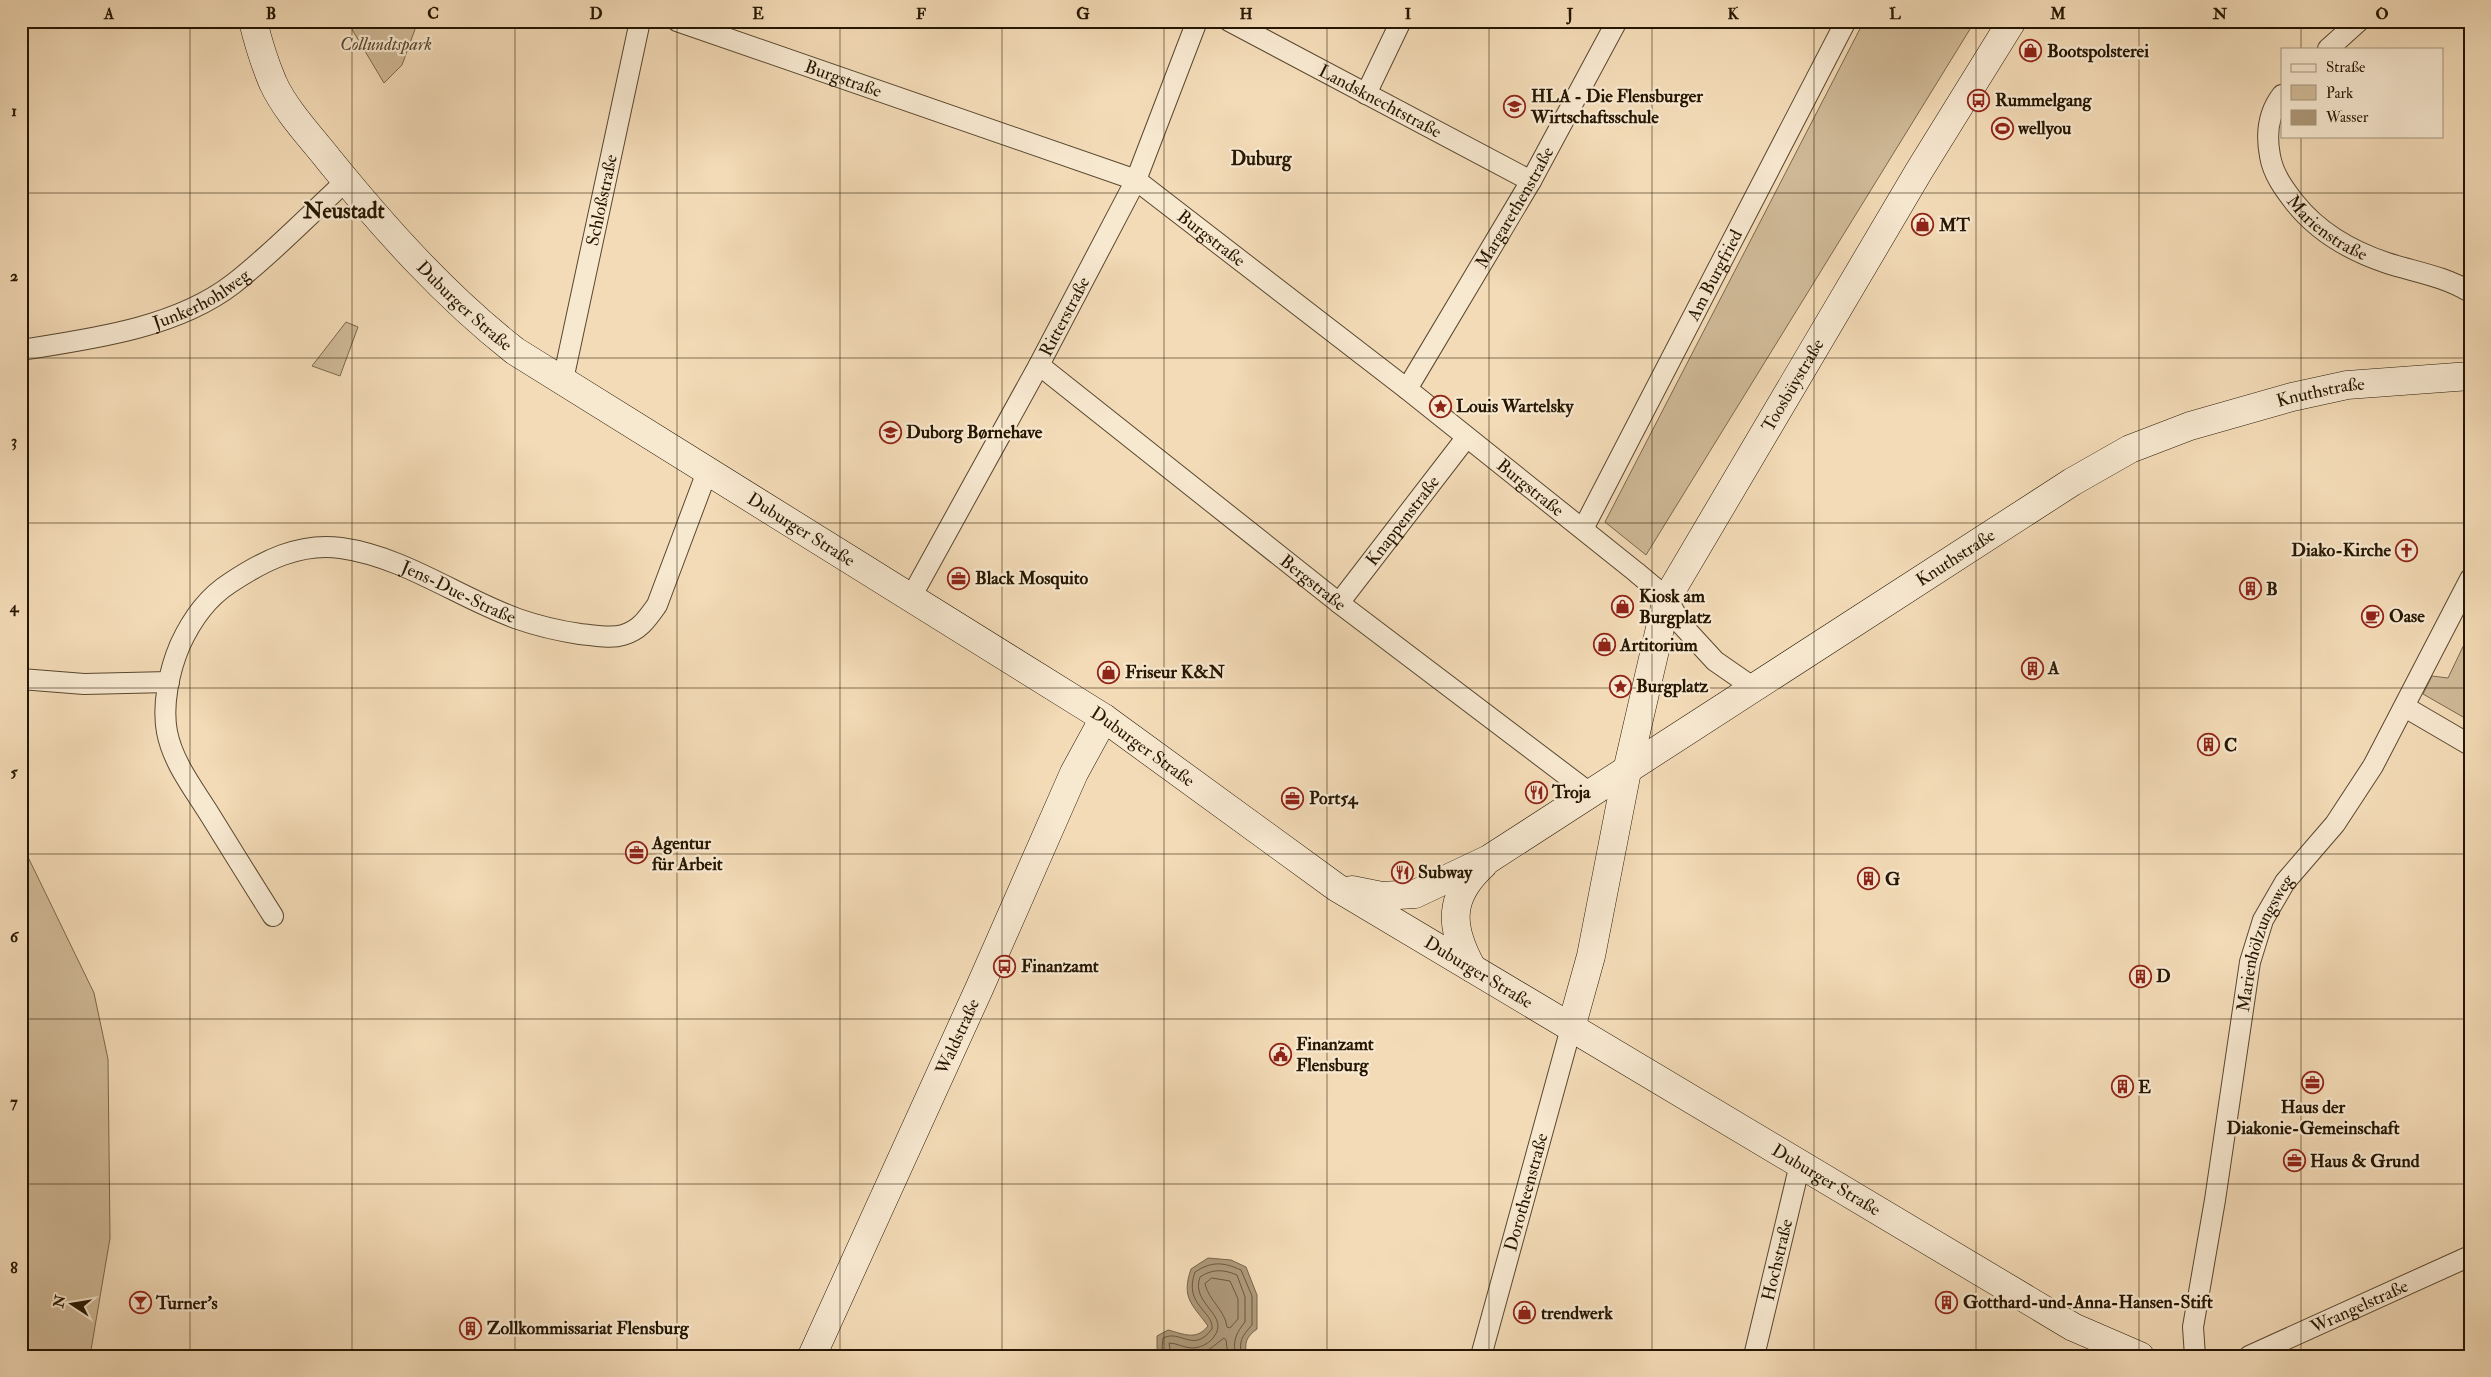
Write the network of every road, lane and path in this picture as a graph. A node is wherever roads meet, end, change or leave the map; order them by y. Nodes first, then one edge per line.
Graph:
1 (254, 21) edge
2 (640, 21) edge
3 (678, 21) edge
4 (1197, 21) edge
5 (1229, 21) edge
6 (1401, 21) edge
7 (1617, 21) edge
8 (1846, 21) edge
9 (2012, 21) edge
10 (2359, 21) edge
11 (2329, 48) edge
12 (1366, 94) junction
13 (2281, 96) edge
14 (1136, 180) junction
15 (1531, 180) junction
16 (346, 181) junction
17 (2470, 292) edge
18 (21, 350) edge
19 (1039, 365) junction
20 (2470, 376) edge
21 (563, 380) junction
22 (1407, 389) junction
23 (1466, 438) junction
24 (708, 469) junction
25 (1583, 529) junction
26 (2470, 579) edge
27 (1667, 598) junction
28 (910, 599) junction
29 (1338, 603) junction
30 (21, 679) edge
31 (169, 682) junction
32 (1754, 688) junction
33 (2405, 707) junction
34 (1104, 718) junction
35 (2470, 745) edge
36 (1627, 771) junction
37 (1591, 794) junction
38 (1489, 859) junction
39 (1336, 887) junction
40 (273, 916) dead end
41 (1472, 968) junction
42 (1571, 1028) junction
43 (1800, 1164) junction
44 (2470, 1256) edge
45 (812, 1356) edge
46 (1481, 1356) edge
47 (1754, 1356) edge
48 (2140, 1356) edge
49 (2195, 1356) edge
50 (2250, 1356) edge

1 - 16 main road, Duburger Straße
2 - 21 street, Schloßstraße
3 - 14 street, Burgstraße
4 - 14 street, Ritterstraße
5 - 12 street, Landsknechtstraße
6 - 12 street
7 - 15 street, Margarethenstraße
8 - 25 street, Am Burgfried
9 - 27 main road, Toosbüystraße
10 - 11 street
12 - 15 street, Landsknechtstraße
13 - 17 street, Marienstraße
14 - 19 street, Ritterstraße
14 - 22 street, Burgstraße
15 - 22 street, Margarethenstraße
16 - 18 street, Junkerhohlweg
16 - 21 main road, Duburger Straße
19 - 28 street, Ritterstraße
19 - 29 street, Bergstraße
20 - 32 main road, Knuthstraße
21 - 24 main road, Duburger Straße
22 - 23 street, Burgstraße
23 - 25 street, Burgstraße
23 - 29 street, Knappenstraße
24 - 28 main road, Duburger Straße
24 - 31 street, Jens-Due-Straße
25 - 27 street, Burgstraße
26 - 33 street, Marienhölzungsweg
27 - 32 street
27 - 36 main road, Toosbüystraße
28 - 34 main road, Duburger Straße
29 - 37 street, Bergstraße
30 - 31 street
31 - 40 street, Jens-Due-Straße
32 - 36 main road, Knuthstraße
33 - 35 street
33 - 49 street, Marienhölzungsweg
34 - 39 main road, Duburger Straße
34 - 45 main road, Waldstraße
36 - 37 main road, Knuthstraße
36 - 42 main road
37 - 38 main road, Knuthstraße
38 - 39 main road, Knuthstraße
38 - 41 main road, Knuthstraße
39 - 41 main road, Duburger Straße
41 - 42 main road, Duburger Straße
42 - 43 main road, Duburger Straße
42 - 46 street, Dorotheenstraße
43 - 47 street, Hochstraße
43 - 48 main road, Duburger Straße
44 - 50 street, Wrangelstraße

